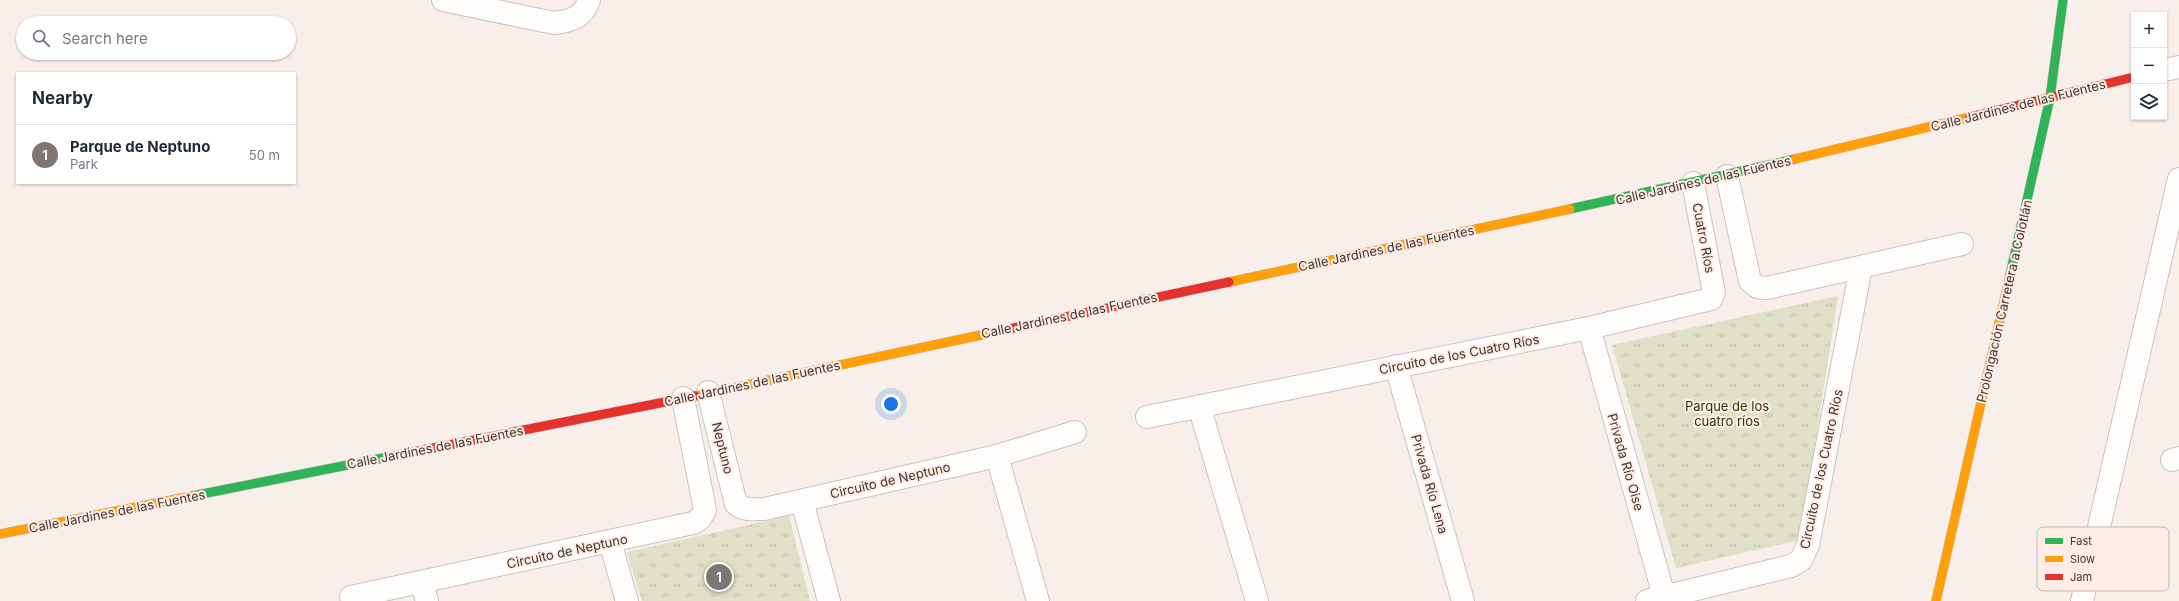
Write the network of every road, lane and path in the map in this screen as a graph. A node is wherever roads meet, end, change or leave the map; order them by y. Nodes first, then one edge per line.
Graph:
1 (443, 0) edge
2 (589, 0) edge
3 (2063, 0) edge
4 (2179, 67) edge
5 (2167, 69) edge
6 (2131, 78) edge
7 (2050, 98) junction
8 (1728, 176) junction
9 (2179, 179) edge
10 (1693, 183) junction
11 (1962, 244) dead end
12 (1861, 267) junction
13 (1714, 293) joint
14 (1589, 328) junction
15 (1396, 366) junction
16 (708, 392) junction
17 (683, 398) junction
18 (1199, 406) junction
19 (1147, 417) dead end
20 (1075, 432) dead end
21 (997, 456) junction
22 (802, 501) junction
23 (736, 504) joint
24 (2099, 527) edge
25 (0, 534) edge
26 (610, 542) junction
27 (2084, 591) edge
28 (425, 592) edge
29 (351, 598) dead end
30 (1656, 598) edge
31 (627, 601) edge
32 (829, 601) edge
33 (1038, 601) edge
34 (1257, 601) edge
35 (1463, 601) edge
36 (1936, 601) edge
37 (2082, 601) edge

1 - 2 street
3 - 7 street, Prolongación Carretera a Colotlán
4 - 5 street
6 - 7 street, Calle Jardines de las Fuentes
7 - 8 street, Calle Jardines de las Fuentes
7 - 36 street, Prolongación Carretera a Colotlán
8 - 10 street, Calle Jardines de las Fuentes
8 - 12 street
9 - 24 street
10 - 13 street, Cuatro Ríos
10 - 16 street, Calle Jardines de las Fuentes
11 - 12 street
12 - 30 street, Circuito de los Cuatro Ríos
13 - 14 street, Circuito de los Cuatro Ríos
14 - 15 street, Circuito de los Cuatro Ríos
14 - 30 street, Privada Río Oise
15 - 18 street, Circuito de los Cuatro Ríos
15 - 35 street, Privada Río Lena
16 - 17 street, Calle Jardines de las Fuentes
16 - 23 street, Neptuno
17 - 25 street, Calle Jardines de las Fuentes
17 - 26 street, Circuito de Neptuno
18 - 19 street, Circuito de los Cuatro Ríos
18 - 34 street
20 - 21 street, Circuito de Neptuno
21 - 22 street, Circuito de Neptuno
21 - 33 street
22 - 23 street, Circuito de Neptuno
22 - 32 street
26 - 28 street, Circuito de Neptuno
26 - 31 street
27 - 37 street
28 - 29 street, Circuito de Neptuno

